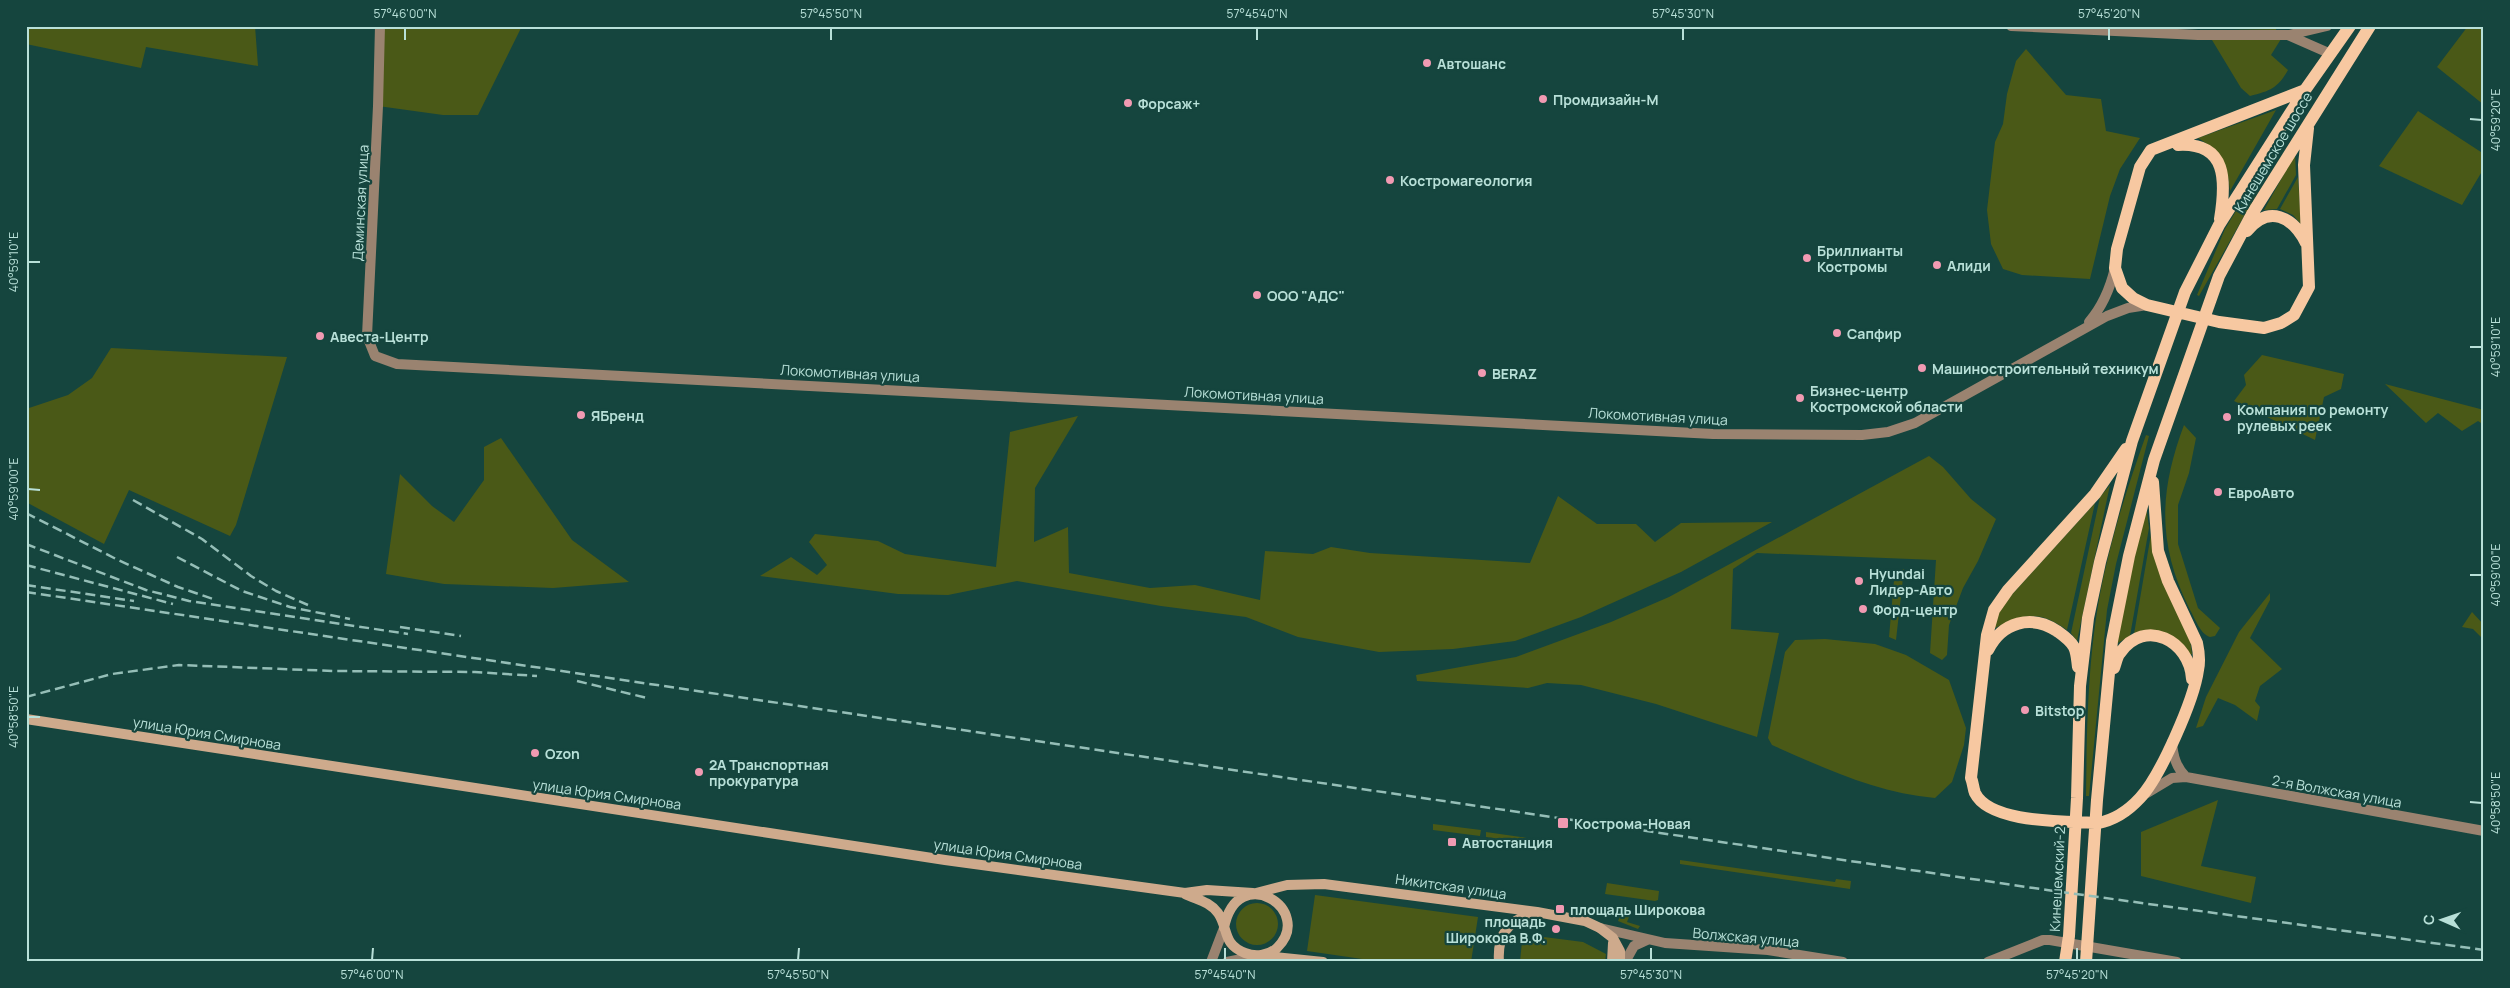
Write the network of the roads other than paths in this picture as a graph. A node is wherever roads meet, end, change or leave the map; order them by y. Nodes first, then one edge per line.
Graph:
1 (380, 26) edge
2 (2011, 26) edge
3 (2327, 26) edge
4 (2350, 26) edge
5 (2370, 26) edge
6 (2289, 35) junction
7 (2331, 54) junction
8 (2305, 90) junction
9 (2310, 119) junction
10 (2168, 145) junction
11 (2219, 225) junction
12 (2309, 248) junction
13 (2233, 249) junction
14 (2115, 268) junction
15 (2147, 305) junction
16 (2084, 328) junction
17 (397, 364) joint
18 (2132, 441) junction
19 (2154, 460) junction
20 (1985, 657) junction
21 (2108, 685) junction
22 (2080, 686) junction
23 (2193, 689) junction
24 (26, 720) edge
25 (2172, 741) junction
26 (2186, 777) junction
27 (2140, 798) junction
28 (2484, 831) edge
29 (1184, 893) junction
30 (1254, 893) junction
31 (1538, 912) junction
32 (1224, 928) junction
33 (1600, 928) junction
34 (1613, 938) junction
35 (1647, 940) junction
36 (1261, 956) junction
37 (1211, 962) edge
38 (1227, 962) edge
39 (1323, 962) edge
40 (1499, 962) edge
41 (1612, 962) edge
42 (1620, 962) edge
43 (1625, 962) edge
44 (1843, 962) edge
45 (1988, 962) edge
46 (2065, 962) edge
47 (2086, 962) edge
48 (2177, 962) edge

1 - 17 street, Деминская улица
2 - 6 street
3 - 6 street
4 - 7 main road
5 - 9 main road, Кинешемское шоссе
6 - 7 street
7 - 8 main road
8 - 10 main road
8 - 11 main road
9 - 12 main road
9 - 13 main road, Кинешемское шоссе
10 - 11 main road
10 - 14 main road
11 - 18 main road
12 - 13 main road
12 - 15 main road
13 - 19 main road, Кинешемское шоссе
14 - 15 main road
14 - 16 street
15 - 16 street, Локомотивная улица
16 - 17 street, Локомотивная улица
18 - 20 main road
18 - 22 main road
19 - 21 main road
19 - 23 main road
20 - 22 main road
20 - 27 main road
21 - 23 main road
21 - 47 main road
22 - 46 main road, Кинешемский-2
23 - 25 main road
24 - 29 main road, улица Юрия Смирнова
25 - 26 street
25 - 27 main road
26 - 27 street
26 - 28 street, 2-я Волжская улица
29 - 30 main road, Никитская улица
29 - 32 main road
30 - 31 main road, Никитская улица
30 - 32 main road
30 - 36 main road
31 - 33 main road, Никитская улица
31 - 40 main road
32 - 36 main road
32 - 37 street
33 - 34 main road, Никитская улица
33 - 35 street, Волжская улица
34 - 41 main road
34 - 42 main road
35 - 43 street
35 - 44 street, Волжская улица
36 - 38 street
36 - 39 main road
45 - 48 street

